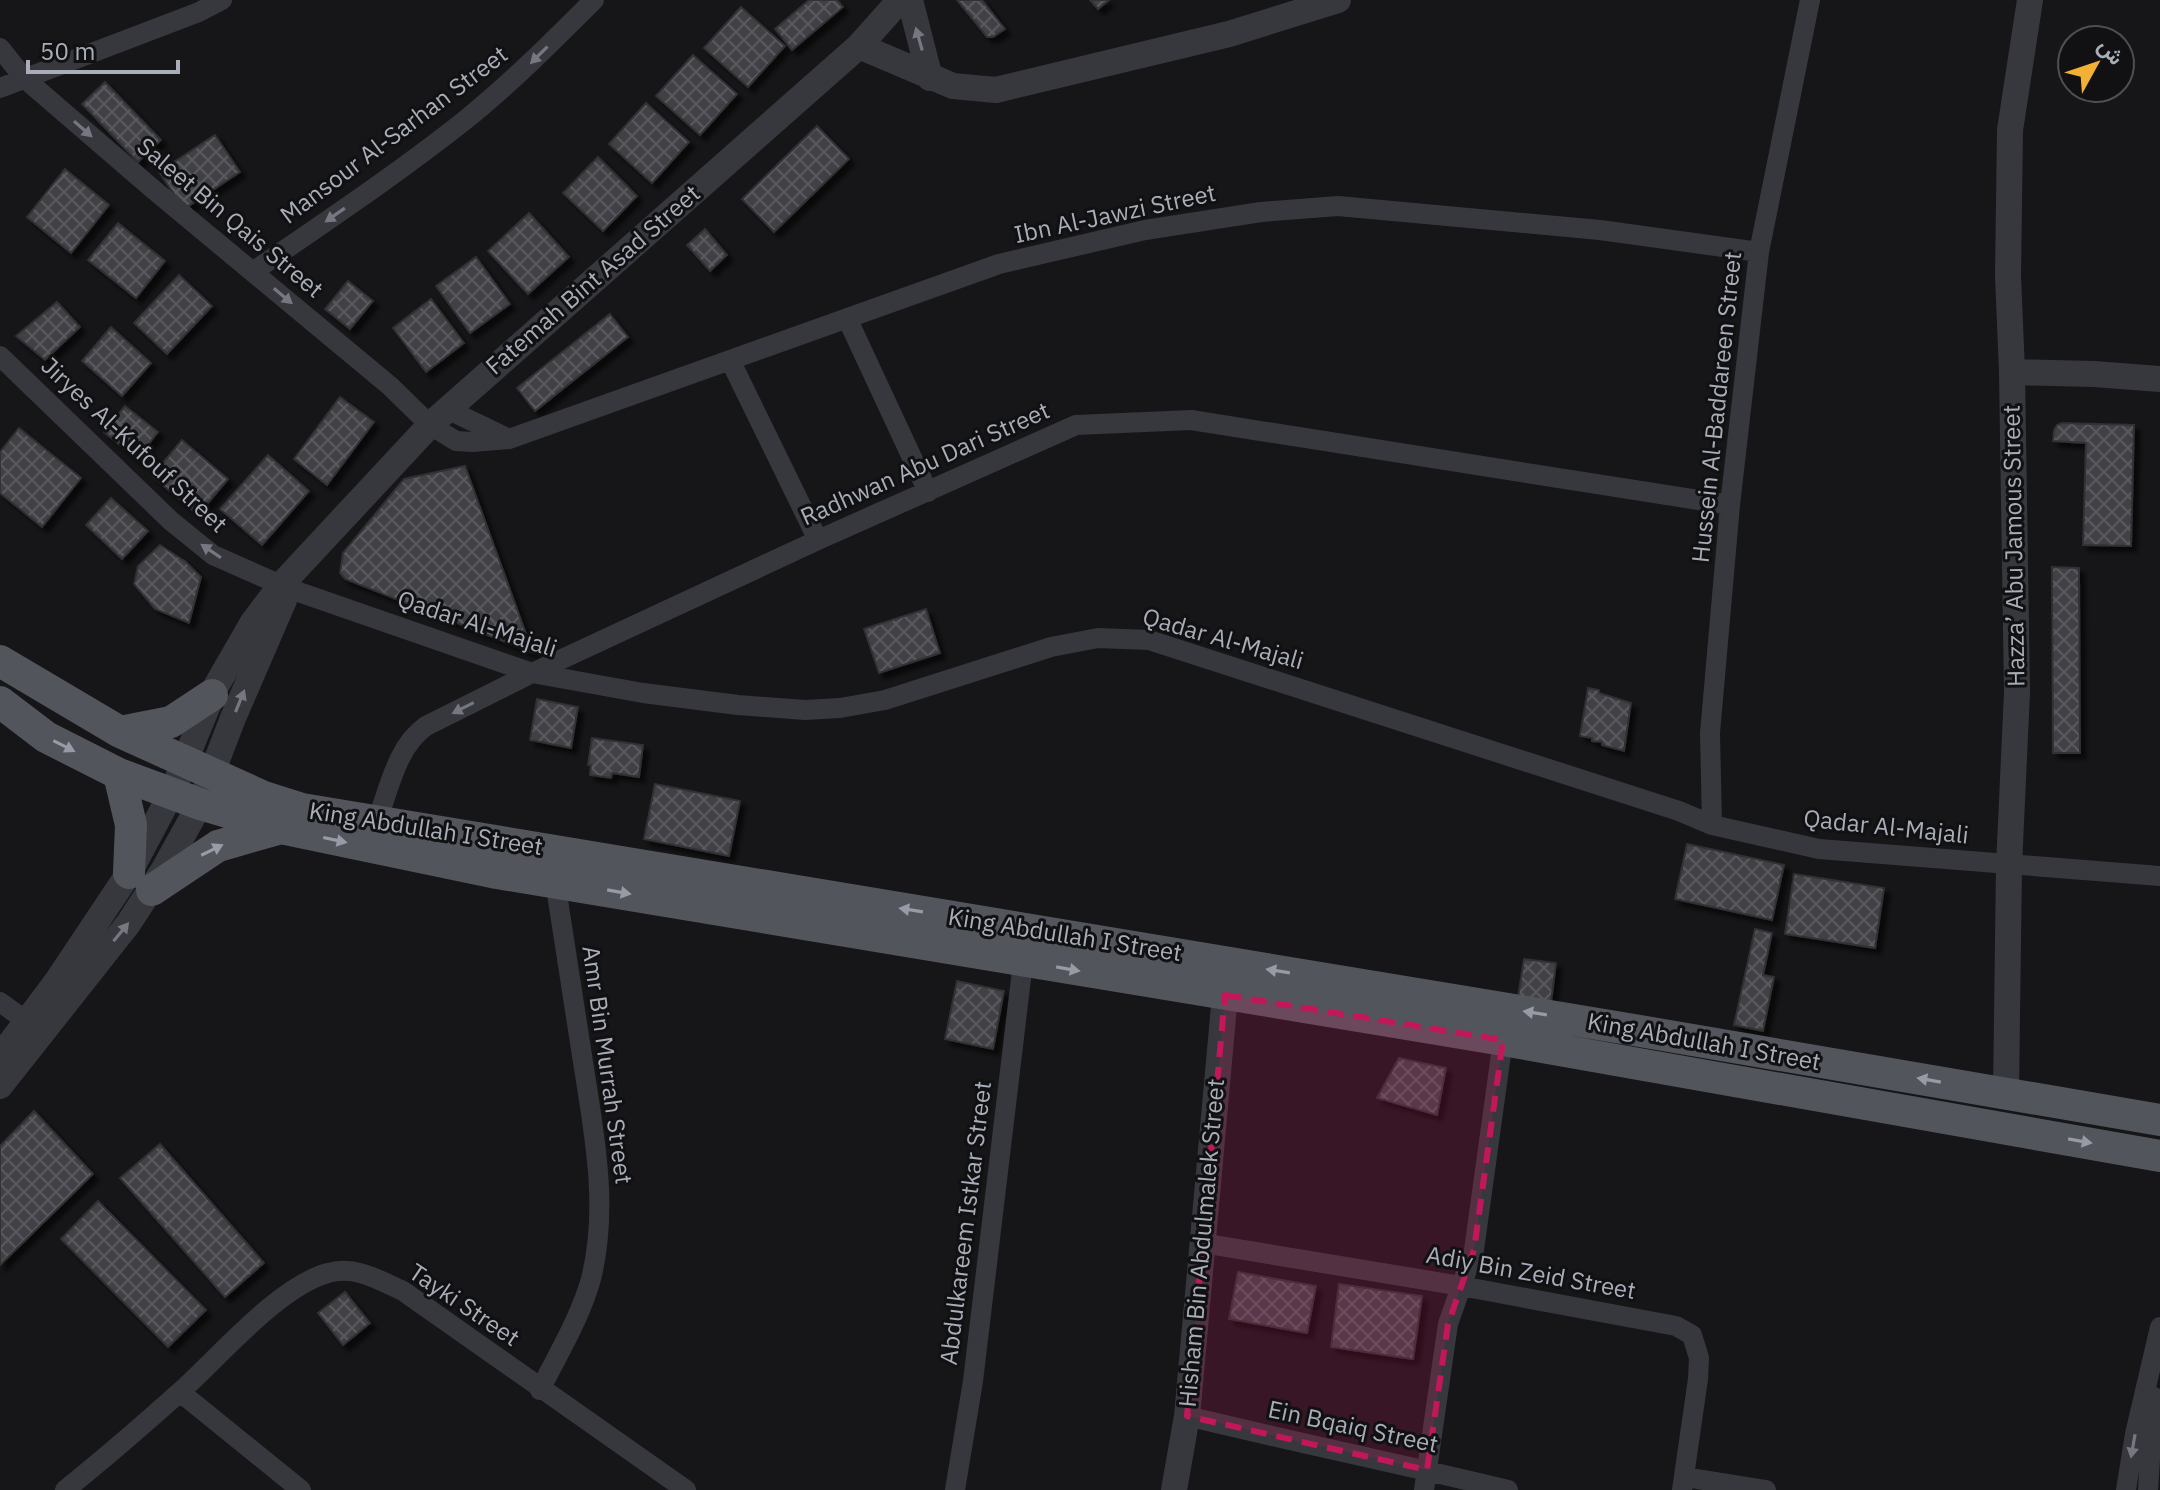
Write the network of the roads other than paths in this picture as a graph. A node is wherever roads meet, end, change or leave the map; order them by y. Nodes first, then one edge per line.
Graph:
1 (222, 0) edge
2 (594, 0) edge
3 (1338, 0) edge
4 (1810, 0) edge
5 (2030, 0) edge
6 (896, 3) edge
7 (859, 46) junction
8 (0, 48) edge
9 (24, 78) junction
10 (930, 78) junction
11 (0, 88) edge
12 (1759, 252) junction
13 (254, 271) junction
14 (847, 318) junction
15 (0, 356) edge
16 (731, 362) junction
17 (2012, 372) junction
18 (2160, 379) edge
19 (438, 417) junction
20 (928, 492) junction
21 (1730, 505) junction
22 (818, 540) junction
23 (289, 582) junction
24 (0, 661) edge
25 (532, 673) junction
26 (212, 695) junction
27 (0, 702) edge
28 (120, 732) junction
29 (182, 761) junction
30 (119, 774) junction
31 (213, 774) junction
32 (186, 798) junction
33 (377, 821) junction
34 (1712, 825) junction
35 (281, 828) junction
36 (2009, 866) junction
37 (2160, 876) edge
38 (555, 881) junction
39 (140, 882) junction
40 (1023, 962) junction
41 (1225, 995) junction
42 (0, 1002) edge
43 (34, 1027) junction
44 (1503, 1040) junction
45 (0, 1057) edge
46 (0, 1086) edge
47 (2006, 1093) junction
48 (2160, 1120) edge
49 (2160, 1156) edge
50 (1202, 1243) junction
51 (1461, 1286) junction
52 (2160, 1327) edge
53 (2157, 1349) junction
54 (540, 1390) junction
55 (180, 1392) junction
56 (1187, 1416) junction
57 (87, 1472) junction
58 (1426, 1480) edge
59 (1684, 1484) edge
60 (65, 1490) edge
61 (99, 1490) edge
62 (301, 1490) edge
63 (686, 1490) edge
64 (955, 1490) edge
65 (1174, 1490) edge
66 (1508, 1490) edge
67 (1766, 1490) edge
68 (2126, 1490) edge
69 (2148, 1490) edge

1 - 9 street
2 -> 13 street, Mansour Al-Sarhan Street
3 - 10 street
4 - 12 street, Hussein Al-Baddareen Street
5 - 17 street, Hazza’ Abu Jamous Street
6 - 7 street, Fatemah Bint Asad Street
10 -> 6 street
7 - 10 street
7 - 19 street, Fatemah Bint Asad Street
8 - 9 street, Saleet Bin Qais Street
9 - 11 street
9 -> 13 street, Saleet Bin Qais Street
12 - 14 street, Ibn Al-Jawzi Street
12 - 21 street, Hussein Al-Baddareen Street
13 -> 19 street, Saleet Bin Qais Street
14 - 16 street, Ibn Al-Jawzi Street
14 - 20 street
23 -> 15 street, Jiryes Al-Kufouf Street
16 - 19 street, Ibn Al-Jawzi Street
16 - 22 street
17 - 18 street
17 - 36 street, Hazza’ Abu Jamous Street
19 - 23 street, Fatemah Bint Asad Street
20 - 21 street, Radhwan Abu Dari Street
20 - 22 street, Radhwan Abu Dari Street
21 - 34 street, Hussein Al-Baddareen Street
22 - 25 street, Radhwan Abu Dari Street
23 - 25 street, Qadar Al-Majali
23 - 26 street, Fatemah Bint Asad Street
31 -> 23 street, Fatemah Bint Asad Street
24 - 28 main road, King Abdullah I Street
25 -> 33 street, Radhwan Abu Dari Street
25 - 34 street, Qadar Al-Majali
26 - 28 main road
26 - 29 street, Fatemah Bint Asad Street
27 -> 30 main road, King Abdullah I Street
28 - 29 main road, King Abdullah I Street
29 - 31 main road, King Abdullah I Street
29 - 32 street, Fatemah Bint Asad Street
30 - 32 main road, King Abdullah I Street
30 - 39 main road
31 - 32 street, Fatemah Bint Asad Street
31 - 33 main road, King Abdullah I Street
32 - 35 main road, King Abdullah I Street
32 - 39 street
47 -> 33 main road, King Abdullah I Street
34 - 36 street, Qadar Al-Majali
35 -> 38 main road, King Abdullah I Street
39 -> 35 main road
36 - 37 street, Qadar Al-Majali
36 - 47 street, Hazza’ Abu Jamous Street
38 -> 40 main road, King Abdullah I Street
38 - 54 street, Amr Bin Murrah Street
39 - 43 street
40 -> 41 main road, King Abdullah I Street
40 - 64 street, Abdulkareem Istkar Street
41 - 44 main road, King Abdullah I Street
41 - 50 street, Hisham Bin Abdulmalek Street
42 - 43 street
43 - 45 street
43 - 46 street
44 -> 49 main road, King Abdullah I Street
44 - 51 street
47 - 48 main road, King Abdullah I Street
50 - 51 street, Adiy Bin Zeid Street
50 - 56 street, Hisham Bin Abdulmalek Street
51 - 58 street
51 - 59 street, Adiy Bin Zeid Street
52 - 53 street
53 -> 68 street
53 - 69 street
54 - 55 street, Tayki Street
54 - 63 street, Tayki Street
55 - 57 street, Tayki Street
55 - 62 street
56 - 58 street, Ein Bqaiq Street
56 - 65 street, Hisham Bin Abdulmalek Street
57 - 60 street, Tayki Street
57 - 61 street
58 - 66 street, Ein Bqaiq Street
59 - 67 street

